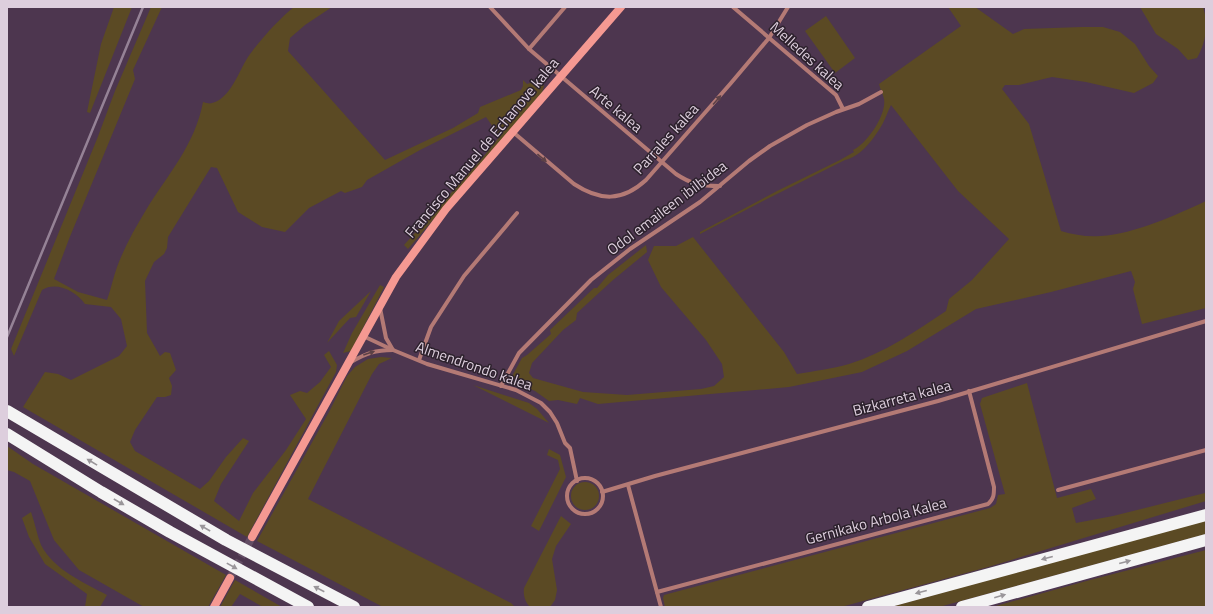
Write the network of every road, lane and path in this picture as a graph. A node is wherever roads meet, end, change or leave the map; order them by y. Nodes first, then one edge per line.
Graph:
1 (490, 7) edge
2 (565, 7) edge
3 (621, 7) edge
4 (733, 7) edge
5 (788, 7) edge
6 (769, 38) junction
7 (529, 49) junction
8 (560, 77) junction
9 (881, 92) dead end
10 (843, 109) junction
11 (513, 132) junction
12 (662, 163) junction
13 (720, 186) junction
14 (517, 213) dead end
15 (380, 305) junction
16 (1206, 321) edge
17 (363, 336) junction
18 (393, 350) junction
19 (418, 360) junction
20 (348, 364) junction
21 (501, 386) junction
22 (969, 392) junction
23 (7, 411) edge
24 (11, 436) edge
25 (1206, 450) edge
26 (577, 481) junction
27 (628, 485) junction
28 (1058, 490) dead end
29 (602, 492) junction
30 (1206, 508) edge
31 (1206, 514) edge
32 (252, 537) tunnel mouth
33 (1206, 540) edge
34 (1070, 552) junction
35 (230, 578) tunnel mouth
36 (657, 592) junction
37 (214, 607) edge
38 (308, 607) edge
39 (354, 607) edge
40 (662, 607) edge
41 (868, 607) edge
42 (962, 607) edge

1 - 7 street, Arte kalea
2 - 7 street
3 - 8 street, Francisco Manuel de Echanove kalea
4 - 6 street, Melledes kalea
5 - 6 street, Parrales kalea
6 - 10 street, Melledes kalea
12 -> 6 street, Parrales kalea
7 - 8 street, Arte kalea
8 - 11 street, Francisco Manuel de Echanove kalea
8 - 12 street, Arte kalea
9 - 10 street, Odol emaileen ibilbidea
10 - 13 street, Odol emaileen ibilbidea
11 -> 12 street, Parrales kalea
11 - 15 street, Francisco Manuel de Echanove kalea
12 - 13 street, Arte kalea
13 - 21 street, Odol emaileen ibilbidea
14 - 19 street
15 - 17 street, Francisco Manuel de Echanove kalea
15 - 18 street
16 - 22 street, Bizkarreta kalea
17 - 18 street, Almendrondo kalea
17 - 20 street, Francisco Manuel de Echanove kalea
18 - 19 street, Almendrondo kalea
20 -> 18 street
19 - 21 street, Almendrondo kalea
20 - 32 street, Francisco Manuel de Echanove kalea
21 - 26 street, Almendrondo kalea
22 - 27 street, Bizkarreta kalea
22 - 36 street, Gernikako Arbola Kalea
39 -> 23 highway
24 -> 38 highway
25 - 28 street
26 - 29 street
26 - 29 street
27 - 29 street, Bizkarreta kalea
27 - 36 street
30 - 34 highway
31 - 34 highway
42 -> 33 highway
34 -> 41 highway
35 - 37 street
36 - 40 street

